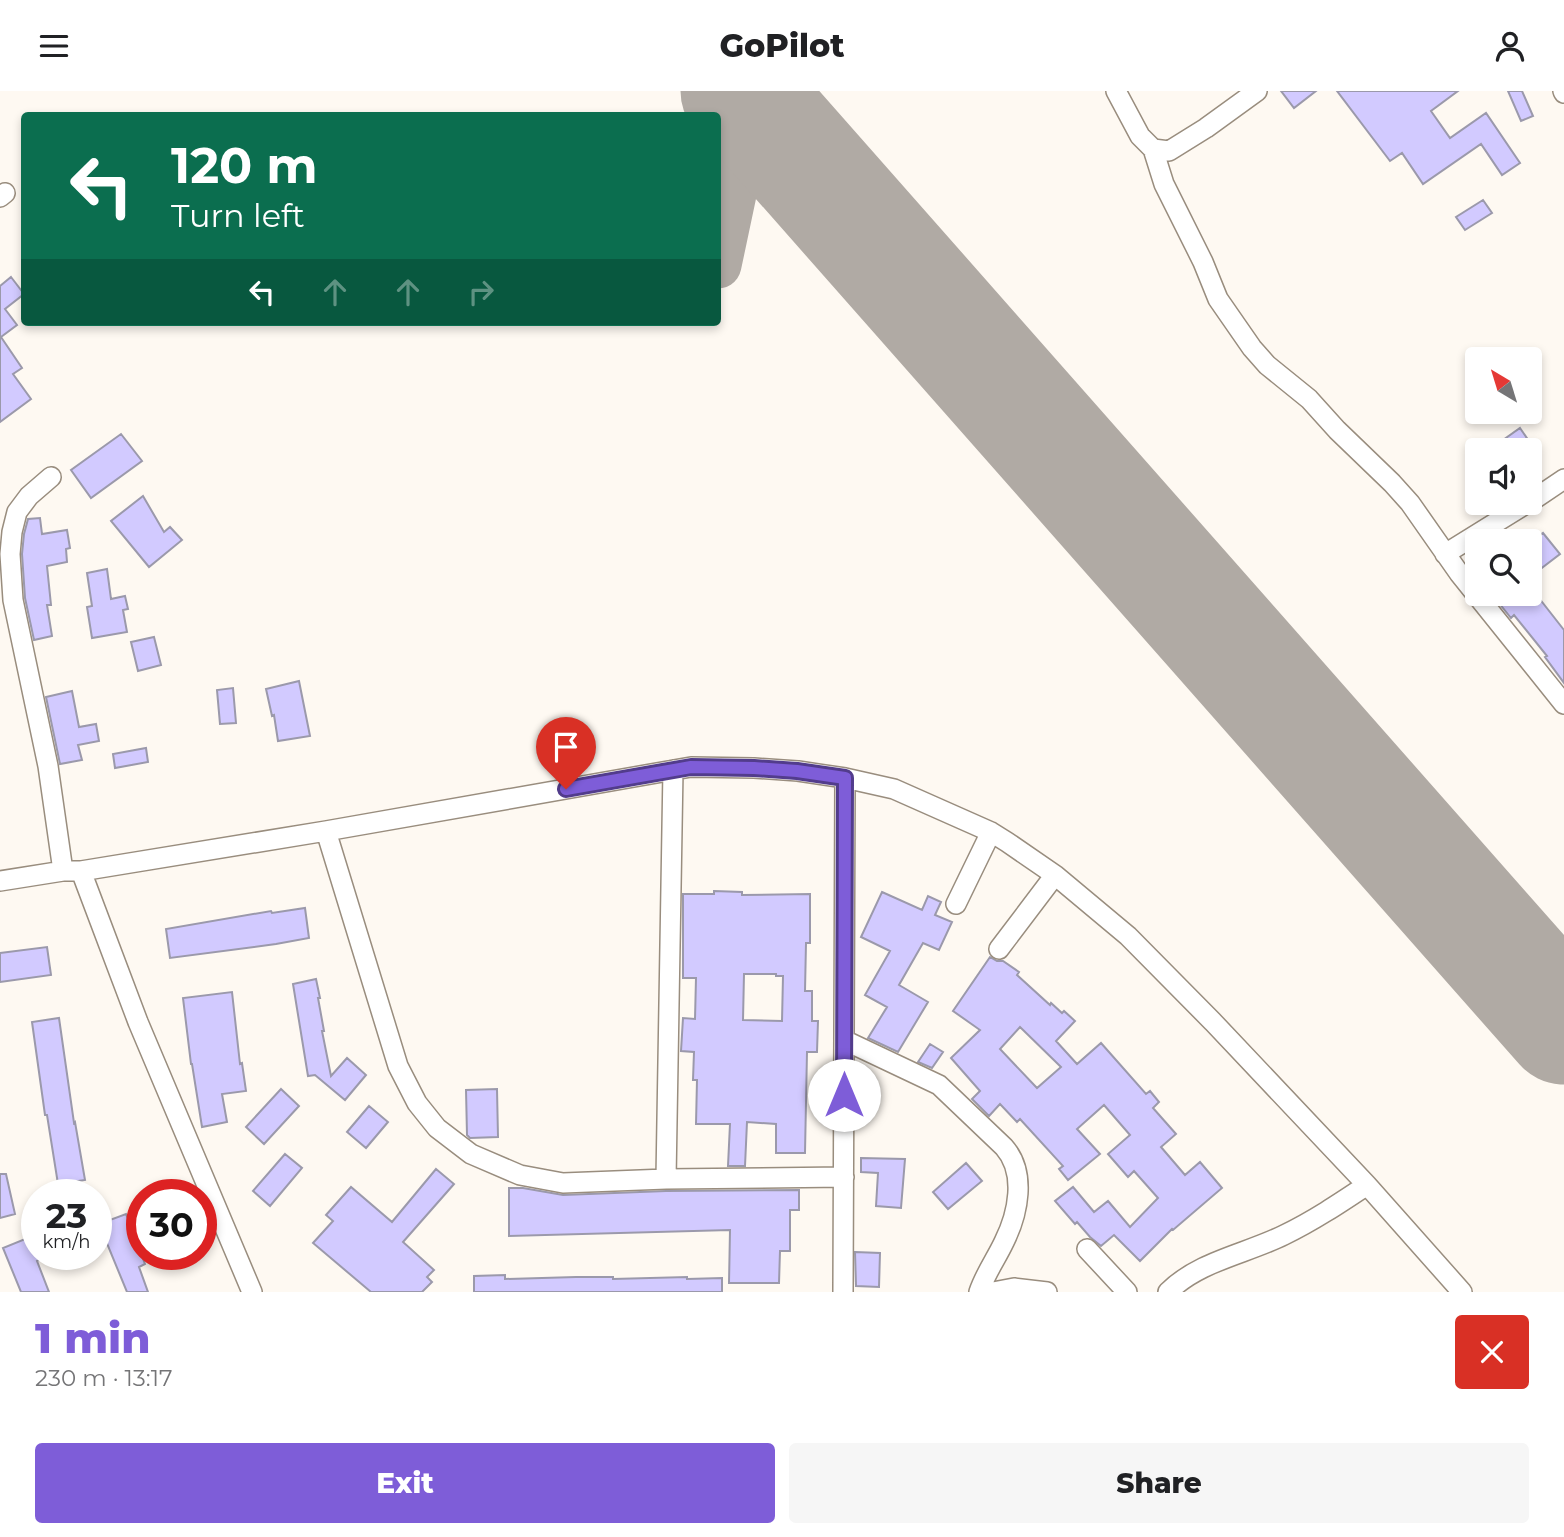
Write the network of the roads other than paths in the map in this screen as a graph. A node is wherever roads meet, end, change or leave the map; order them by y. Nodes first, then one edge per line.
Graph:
1 (1116, 91) edge
2 (1257, 91) edge
3 (1153, 149) junction
4 (51, 477) dead end
5 (1564, 479) edge
6 (1542, 493) edge
7 (1508, 515) edge
8 (1445, 554) junction
9 (6, 601) edge
10 (1564, 704) edge
11 (673, 770) junction
12 (845, 778) junction
13 (326, 831) junction
14 (992, 832) junction
15 (72, 871) junction
16 (1055, 875) junction
17 (0, 881) edge
18 (956, 904) dead end
19 (999, 949) dead end
20 (844, 1040) junction
21 (844, 1177) junction
22 (666, 1179) junction
23 (1367, 1185) junction
24 (1087, 1249) dead end
25 (252, 1292) edge
26 (843, 1292) edge
27 (979, 1292) edge
28 (993, 1292) edge
29 (1047, 1292) edge
30 (1127, 1292) edge
31 (1168, 1292) edge
32 (1462, 1292) edge

1 - 3 street
2 - 3 street
3 - 8 street
4 - 9 street
5 - 6 street
7 - 8 street
8 - 10 street
9 - 15 street
11 - 12 street
11 - 13 street
11 - 22 street
12 - 14 street
12 - 20 street
13 - 15 street
13 - 22 street
14 - 16 street
14 - 18 street
15 - 17 street
15 - 25 street
16 - 19 street
16 - 23 street
20 - 21 street
20 - 27 street
21 - 22 street
21 - 26 street
23 - 31 street
23 - 32 street
24 - 30 street
28 - 29 street

